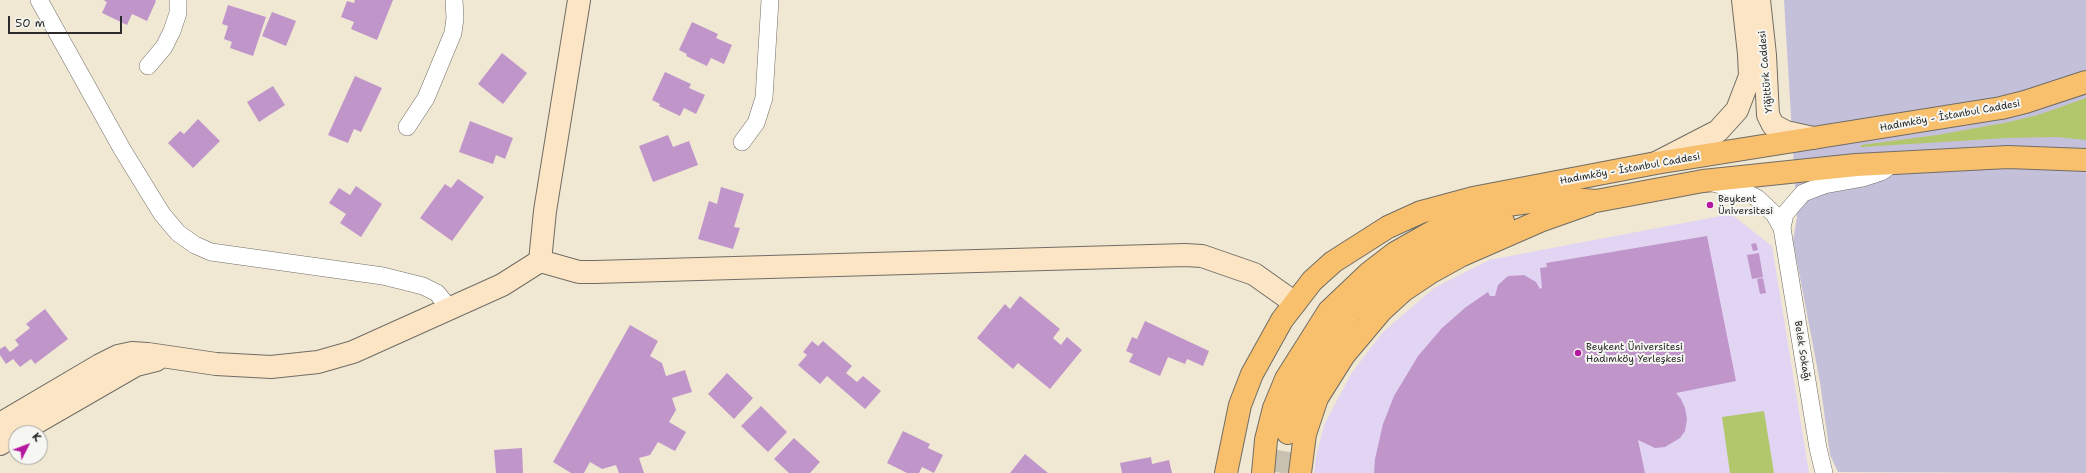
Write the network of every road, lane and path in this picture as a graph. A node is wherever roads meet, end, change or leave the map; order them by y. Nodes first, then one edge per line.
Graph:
1 (39, 0) edge
2 (178, 0) edge
3 (454, 0) edge
4 (579, 0) edge
5 (770, 0) edge
6 (1743, 0) edge
7 (1759, 0) edge
8 (148, 66) dead end
9 (2085, 83) edge
10 (1742, 100) junction
11 (1768, 105) junction
12 (407, 127) dead end
13 (1813, 138) junction
14 (742, 142) dead end
15 (2080, 158) edge
16 (1894, 162) junction
17 (1656, 163) junction
18 (1703, 181) junction
19 (1596, 201) junction
20 (1446, 206) junction
21 (1782, 228) junction
22 (540, 261) junction
23 (1295, 303) junction
24 (450, 309) junction
25 (169, 358) junction
26 (1267, 406) junction
27 (0, 424) edge
28 (33, 425) edge
29 (1288, 433) tunnel mouth
30 (1227, 472) edge
31 (1252, 473) edge
32 (1263, 473) edge
33 (1300, 473) edge
34 (1824, 473) edge

1 - 24 street
2 - 8 street
3 - 12 street
4 - 22 street
5 - 14 street
6 - 10 street, Yiğittürk Caddesi
7 - 11 street, Yiğittürk Caddesi
9 - 13 main road, Hadımköy - İstanbul Caddesi
10 - 11 street
10 - 17 street, Yiğittürk Caddesi
11 - 13 street, Yiğittürk Caddesi
13 - 17 main road, Hadımköy - İstanbul Caddesi
15 - 16 main road, Hadımköy - İstanbul Caddesi
16 - 18 main road, Hadımköy - İstanbul Caddesi
16 - 21 street, Belek Sokağı
17 - 20 main road, Hadımköy - İstanbul Caddesi
18 - 19 main road, Hadımköy - İstanbul Caddesi
18 - 21 street, Belek Sokağı
19 - 26 main road, Hadımköy - İstanbul Caddesi
19 - 29 main road
19 - 33 main road
20 - 23 main road
20 - 26 main road, Hadımköy - İstanbul Caddesi
21 - 34 street, Belek Sokağı
22 - 23 street
22 - 24 street
23 - 30 main road
24 - 25 street
25 - 27 street
25 - 28 street
26 - 31 main road
26 - 32 main road

